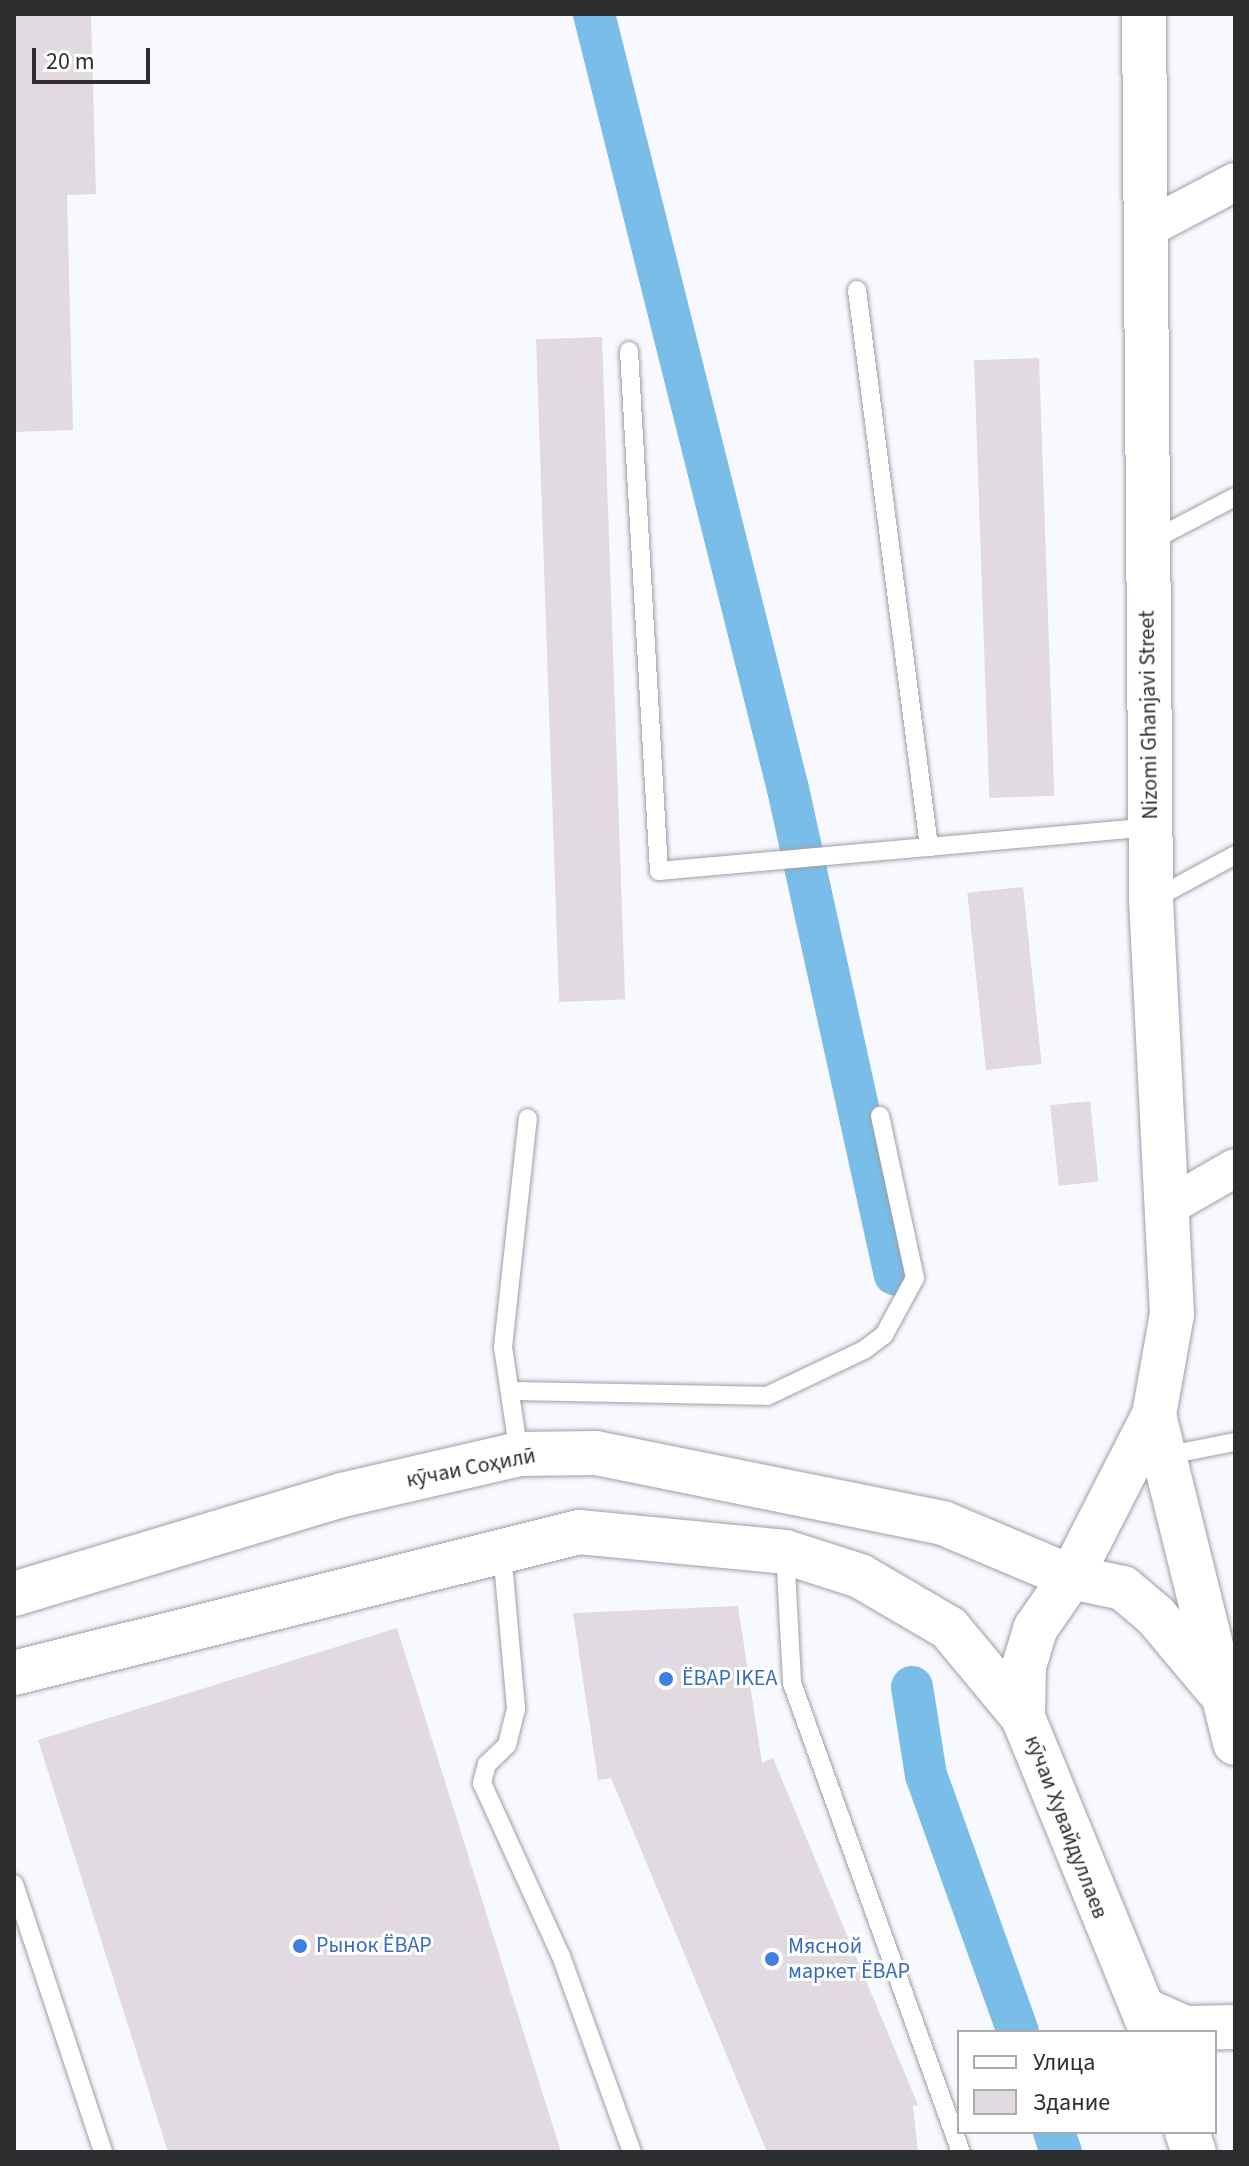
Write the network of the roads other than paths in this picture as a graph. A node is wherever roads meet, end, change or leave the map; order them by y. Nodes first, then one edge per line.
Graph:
1 (1144, 14) edge
2 (1235, 182) edge
3 (1144, 230) junction
4 (857, 290) dead end
5 (629, 351) dead end
6 (1235, 497) edge
7 (1147, 544) junction
8 (1150, 827) junction
9 (929, 847) junction
10 (1235, 855) edge
11 (1151, 900) junction
12 (880, 1116) dead end
13 (528, 1118) dead end
14 (1235, 1168) edge
15 (1167, 1207) junction
16 (510, 1391) junction
17 (1159, 1436) junction
18 (1235, 1442) edge
19 (519, 1454) junction
20 (502, 1551) junction
21 (785, 1552) junction
22 (1071, 1577) junction
23 (14, 1594) edge
24 (14, 1673) edge
25 (1217, 1689) junction
26 (1023, 1717) junction
27 (1235, 1743) edge
28 (14, 1884) edge
29 (1148, 2021) edge
30 (1235, 2027) edge
31 (103, 2152) edge
32 (632, 2152) edge
33 (961, 2152) edge

1 - 3 street, Nizomi Ghanjavi Street
2 - 3 street
3 - 7 street, Nizomi Ghanjavi Street
4 - 9 lane
5 - 9 lane
6 - 7 lane
7 - 8 street, Nizomi Ghanjavi Street
8 - 9 lane
8 - 11 street, Nizomi Ghanjavi Street
10 - 11 lane
11 - 15 street, Nizomi Ghanjavi Street
12 - 16 lane
13 - 16 lane
14 - 15 street
15 - 17 street, Nizomi Ghanjavi Street
16 - 19 lane
17 - 18 lane
17 - 22 street, кӯчаи Хувайдуллаев
17 - 25 street
19 - 22 street, кӯчаи Соҳилӣ
19 - 23 street, кӯчаи Соҳилӣ
20 - 21 street
20 - 24 street
20 - 32 lane
21 - 26 street
21 - 33 lane
22 - 25 street
22 - 26 street, кӯчаи Хувайдуллаев
25 - 27 street
26 - 29 street, кӯчаи Хувайдуллаев
28 - 31 lane
29 - 30 street

